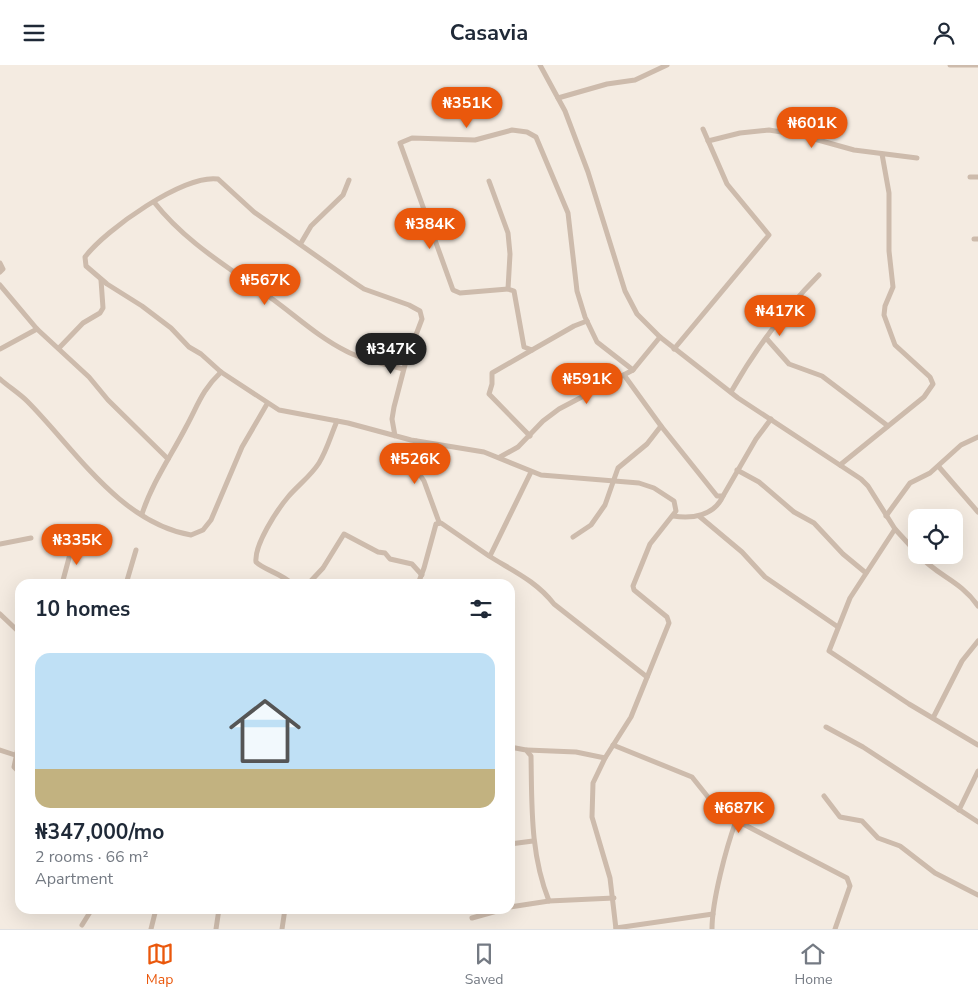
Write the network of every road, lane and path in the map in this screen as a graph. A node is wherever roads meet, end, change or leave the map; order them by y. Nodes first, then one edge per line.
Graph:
1 (540, 65) edge
2 (667, 65) edge
3 (950, 65) edge
4 (978, 65) edge
5 (558, 98) junction
6 (703, 129) dead end
7 (708, 141) junction
8 (882, 154) junction
9 (917, 158) dead end
10 (970, 177) dead end
11 (978, 177) edge
12 (348, 180) dead end
13 (489, 181) dead end
14 (154, 202) junction
15 (301, 243) junction
16 (0, 263) edge
17 (0, 272) edge
18 (819, 275) dead end
19 (101, 280) junction
20 (0, 285) edge
21 (508, 289) junction
22 (587, 321) junction
23 (37, 329) junction
24 (660, 337) junction
25 (766, 339) junction
26 (59, 348) junction
27 (0, 349) edge
28 (674, 349) junction
29 (532, 350) junction
30 (404, 369) junction
31 (633, 370) junction
32 (221, 372) junction
33 (624, 375) junction
34 (0, 379) edge
35 (731, 391) junction
36 (267, 404) junction
37 (771, 419) junction
38 (337, 421) junction
39 (888, 426) junction
40 (661, 427) junction
41 (530, 435) junction
42 (395, 436) junction
43 (978, 437) edge
44 (416, 441) junction
45 (500, 457) junction
46 (168, 459) junction
47 (840, 465) junction
48 (939, 467) junction
49 (737, 470) junction
50 (531, 472) junction
51 (615, 480) junction
52 (723, 496) junction
53 (978, 512) edge
54 (142, 514) junction
55 (673, 516) junction
56 (886, 516) junction
57 (699, 517) junction
58 (439, 522) junction
59 (895, 529) junction
60 (573, 537) dead end
61 (31, 538) dead end
62 (73, 543) dead end
63 (908, 543) edge
64 (0, 544) edge
65 (136, 550) dead end
66 (490, 556) junction
67 (929, 564) edge
68 (866, 573) junction
69 (422, 575) junction
70 (63, 579) edge
71 (127, 579) edge
72 (286, 579) edge
73 (313, 579) edge
74 (420, 579) edge
75 (978, 607) edge
76 (0, 614) edge
77 (838, 627) junction
78 (15, 628) edge
79 (978, 641) edge
80 (647, 677) junction
81 (934, 718) junction
82 (826, 727) dead end
83 (613, 745) junction
84 (978, 745) edge
85 (515, 748) edge
86 (0, 750) edge
87 (526, 750) junction
88 (15, 755) joint
89 (605, 758) junction
90 (15, 770) edge
91 (978, 771) edge
92 (824, 796) dead end
93 (959, 811) junction
94 (736, 821) junction
95 (978, 822) edge
96 (533, 841) junction
97 (515, 843) edge
98 (978, 895) edge
99 (614, 898) junction
100 (549, 901) junction
101 (515, 906) edge
102 (89, 914) edge
103 (155, 914) edge
104 (218, 914) edge
105 (284, 914) edge
106 (486, 914) edge
107 (712, 914) junction
108 (472, 918) dead end
109 (82, 925) dead end
110 (616, 928) edge
111 (151, 929) edge
112 (216, 929) edge
113 (282, 929) edge
114 (712, 929) edge
115 (835, 929) edge

1 - 5 street
2 - 5 street
3 - 4 street
5 - 24 street
6 - 7 street
7 - 8 street
7 - 28 street
8 - 9 street
8 - 39 street
10 - 11 street
12 - 15 street
13 - 21 street
14 - 15 street
14 - 19 street
14 - 30 street
15 - 30 street
16 - 17 street
18 - 25 street
19 - 26 street
19 - 32 street
20 - 23 street
21 - 22 street
21 - 29 street
22 - 29 street
22 - 31 street
23 - 26 street
23 - 27 street
24 - 28 street
24 - 31 street
25 - 35 street
25 - 39 street
26 - 46 street
28 - 35 street
29 - 41 street
30 - 42 street
31 - 33 street
32 - 36 street
32 - 46 street
33 - 40 street
33 - 41 street
34 - 54 street
35 - 37 street
36 - 38 street
36 - 54 street
37 - 47 street
37 - 49 street
38 - 42 street
38 - 72 street
39 - 47 street
40 - 51 street
40 - 52 street
41 - 45 street
42 - 44 street
43 - 48 street
44 - 45 street
44 - 58 street
45 - 50 street
46 - 54 street
47 - 56 street
48 - 53 street
48 - 56 street
49 - 52 street
49 - 68 street
50 - 51 street
50 - 66 street
51 - 55 street
51 - 60 street
52 - 57 street
55 - 57 street
55 - 80 street
56 - 59 street
57 - 77 street
58 - 66 street
58 - 69 street
59 - 63 street
59 - 68 street
61 - 64 street
62 - 70 street
65 - 71 street
66 - 80 street
67 - 75 street
68 - 77 street
69 - 73 street
69 - 74 street
76 - 78 street
77 - 81 street
79 - 81 street
80 - 83 street
81 - 84 street
82 - 93 street
83 - 89 street
83 - 94 street
85 - 87 street
86 - 88 street
87 - 89 street
87 - 96 street
88 - 90 street
89 - 99 street
91 - 93 street
92 - 98 street
93 - 95 street
94 - 107 street
94 - 115 street
96 - 97 street
96 - 100 street
99 - 100 street
99 - 110 street
100 - 101 street
102 - 109 street
103 - 111 street
104 - 112 street
105 - 113 street
106 - 108 street
107 - 110 street
107 - 114 street

